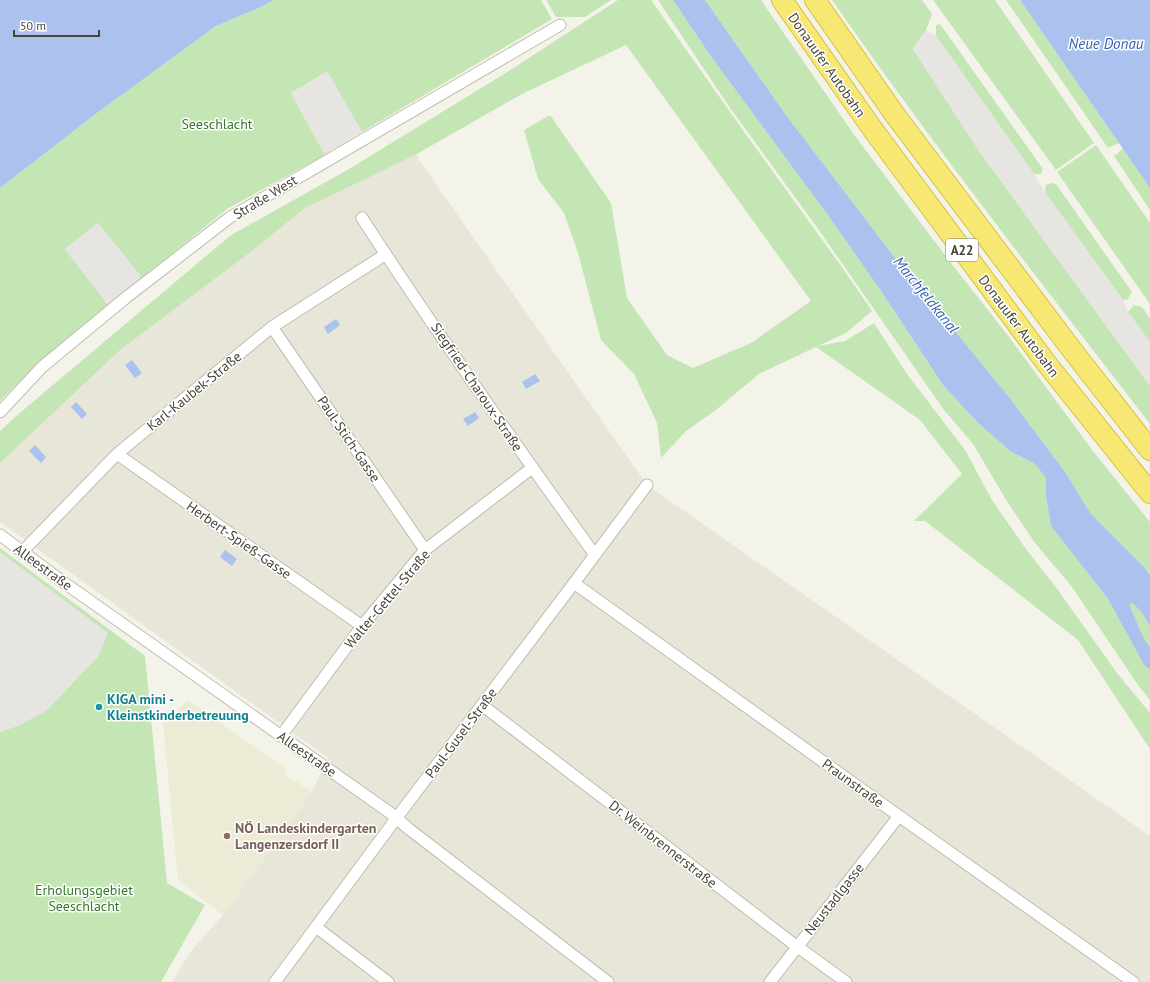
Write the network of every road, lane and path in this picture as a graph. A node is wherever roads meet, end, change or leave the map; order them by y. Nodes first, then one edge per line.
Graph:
1 (782, 0) edge
2 (815, 0) edge
3 (560, 25) dead end
4 (362, 218) dead end
5 (386, 254) junction
6 (272, 327) junction
7 (0, 412) edge
8 (1150, 450) edge
9 (117, 454) junction
10 (532, 468) junction
11 (647, 485) dead end
12 (1150, 493) edge
13 (0, 535) edge
14 (425, 550) junction
15 (22, 552) junction
16 (595, 555) junction
17 (574, 583) junction
18 (362, 626) junction
19 (482, 705) junction
20 (281, 736) junction
21 (899, 816) junction
22 (396, 818) junction
23 (316, 927) junction
24 (797, 947) junction
25 (275, 982) edge
26 (388, 982) edge
27 (608, 982) edge
28 (770, 982) edge
29 (846, 982) edge
30 (1133, 982) edge

1 - 12 highway, Donauufer Autobahn / A22
2 - 8 highway, Donauufer Autobahn / A22
3 - 7 street, Straße West
4 - 5 street, Siegfried-Charoux-Straße
5 - 6 street, Karl-Kaubek-Straße
5 - 10 street, Siegfried-Charoux-Straße
6 - 9 street, Karl-Kaubek-Straße
6 - 14 street, Paul-Stich-Gasse
9 - 15 street, Karl-Kaubek-Straße
9 - 18 street, Herbert-Spieß-Gasse
10 - 14 street, Walter-Gettel-Straße
10 - 16 street, Siegfried-Charoux-Straße
11 - 16 street, Paul-Gusel-Straße
13 - 15 street, Alleestraße
14 - 18 street, Walter-Gettel-Straße
15 - 20 street, Alleestraße
16 - 17 street, Paul-Gusel-Straße
17 - 19 street, Paul-Gusel-Straße
17 - 21 street, Praunstraße
18 - 20 street, Walter-Gettel-Straße
19 - 22 street, Paul-Gusel-Straße
19 - 24 street, Dr. Weinbrennerstraße
20 - 22 street, Alleestraße
21 - 24 street, Neustadlgasse
21 - 30 street, Praunstraße
22 - 23 street, Paul-Gusel-Straße
22 - 27 street, Alleestraße
23 - 25 street, Paul-Gusel-Straße
23 - 26 street
24 - 28 street, Neustadlgasse
24 - 29 street, Dr. Weinbrennerstraße

